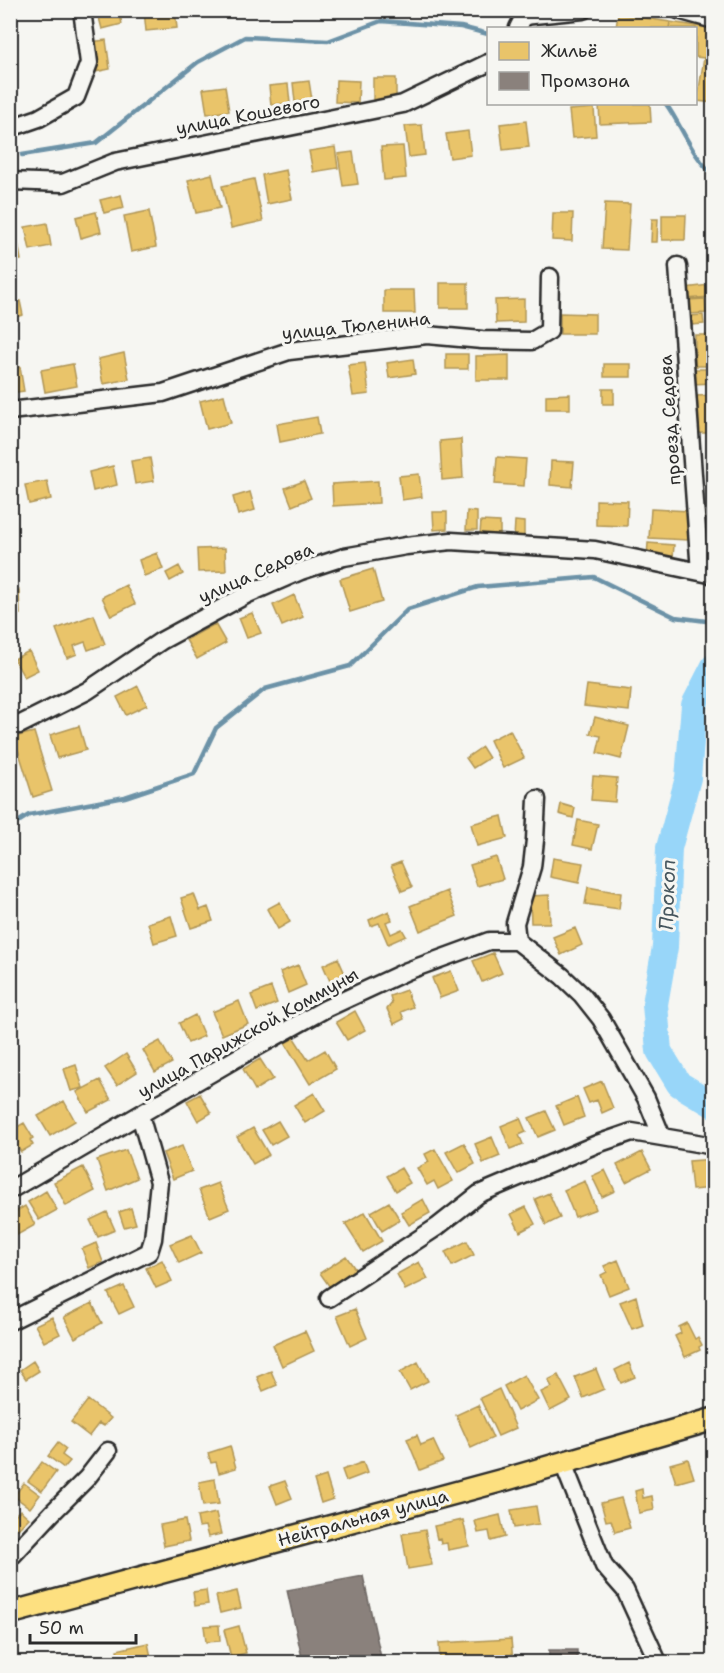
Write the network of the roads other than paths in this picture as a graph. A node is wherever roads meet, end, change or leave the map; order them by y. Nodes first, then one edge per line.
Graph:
1 (82, 10) edge
2 (583, 10) edge
3 (678, 10) edge
4 (714, 20) edge
5 (518, 27) edge
6 (487, 64) edge
7 (10, 128) edge
8 (10, 181) edge
9 (678, 266) dead end
10 (550, 277) dead end
11 (10, 411) edge
12 (707, 573) edge
13 (15, 724) edge
14 (537, 799) dead end
15 (517, 941) junction
16 (140, 1115) junction
17 (662, 1137) junction
18 (714, 1146) edge
19 (10, 1190) edge
20 (329, 1298) dead end
21 (10, 1321) edge
22 (714, 1419) edge
23 (108, 1451) dead end
24 (563, 1462) junction
25 (10, 1558) edge
26 (10, 1613) edge
27 (658, 1662) edge

1 - 7 street
2 - 5 street
3 - 4 street
6 - 8 street, улица Кошевого
9 - 12 street, проезд Седова
10 - 11 street, улица Тюленина
12 - 13 street, улица Седова
14 - 15 street
15 - 16 street, улица Парижской Коммуны
15 - 17 street
16 - 19 street, улица Парижской Коммуны
16 - 21 street
17 - 18 street
17 - 20 street
22 - 24 main road, Нейтральная улица
23 - 25 street
24 - 26 main road, Нейтральная улица
24 - 27 street

